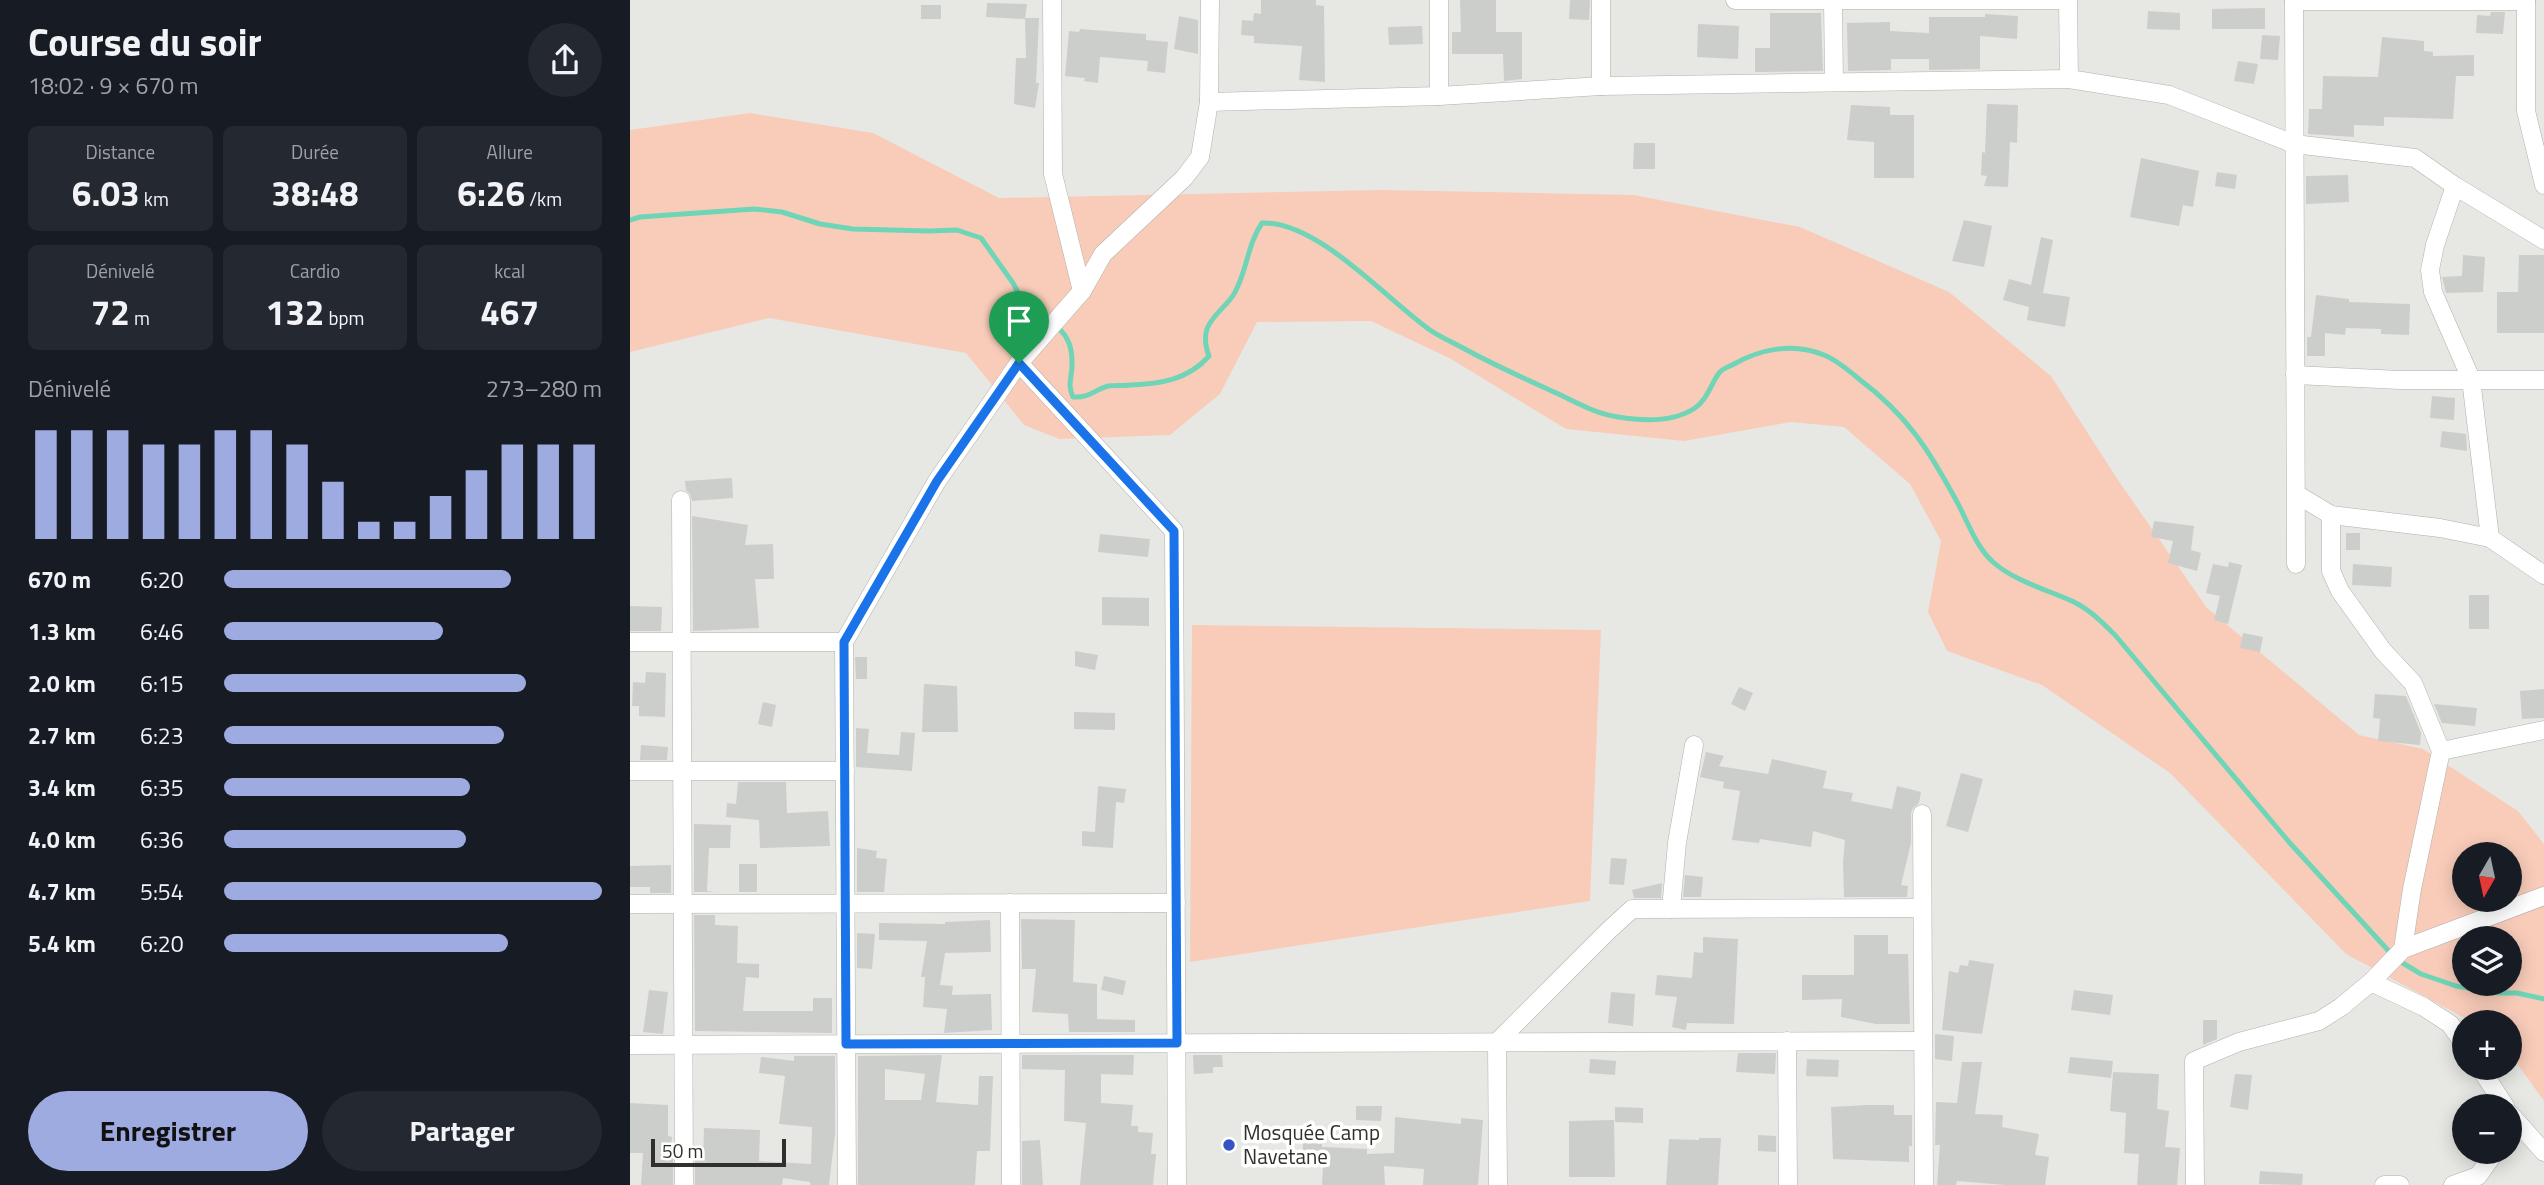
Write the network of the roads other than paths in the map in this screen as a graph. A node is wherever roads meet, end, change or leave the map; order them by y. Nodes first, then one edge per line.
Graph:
1 (1052, 0) edge
2 (1210, 0) edge
3 (1439, 0) edge
4 (1601, 0) edge
5 (1735, 0) edge
6 (1833, 0) edge
7 (2526, 0) edge
8 (2294, 1) edge
9 (2069, 79) junction
10 (1834, 82) junction
11 (1601, 86) junction
12 (1439, 96) junction
13 (1209, 102) junction
14 (2294, 144) junction
15 (2544, 185) edge
16 (2455, 186) junction
17 (2544, 240) edge
18 (1082, 291) junction
19 (1019, 363) junction
20 (2295, 375) junction
21 (2471, 379) junction
22 (2544, 380) edge
23 (2296, 494) junction
24 (681, 500) dead end
25 (2331, 515) junction
26 (2490, 538) junction
27 (2296, 564) dead end
28 (2544, 575) edge
29 (630, 642) edge
30 (682, 642) junction
31 (844, 642) junction
32 (2544, 730) edge
33 (1694, 745) dead end
34 (2441, 751) junction
35 (630, 771) edge
36 (682, 771) junction
37 (845, 771) junction
38 (1922, 814) dead end
39 (2544, 896) edge
40 (1010, 903) junction
41 (1176, 903) junction
42 (630, 904) edge
43 (683, 904) junction
44 (846, 904) junction
45 (1922, 908) junction
46 (1671, 909) junction
47 (2403, 949) junction
48 (2371, 982) junction
49 (2452, 1027) edge
50 (1787, 1041) junction
51 (1923, 1041) junction
52 (1497, 1042) junction
53 (1177, 1043) junction
54 (684, 1044) junction
55 (846, 1044) junction
56 (1011, 1044) junction
57 (630, 1045) edge
58 (2522, 1128) edge
59 (2544, 1152) edge
60 (2487, 1164) edge
61 (684, 1185) edge
62 (847, 1185) edge
63 (1011, 1185) edge
64 (1177, 1185) edge
65 (1498, 1185) edge
66 (1788, 1185) edge
67 (1924, 1185) edge
68 (2194, 1185) edge
69 (2384, 1185) edge
70 (2400, 1185) edge
71 (2453, 1185) edge

1 - 18 street
2 - 13 street
3 - 12 street
4 - 11 street
5 - 6 street
6 - 9 street
6 - 10 street
7 - 8 street
7 - 15 street
8 - 14 street
9 - 10 street
9 - 14 street
10 - 11 street
11 - 12 street
12 - 13 street
13 - 18 street
14 - 16 street
14 - 20 street
16 - 17 street
16 - 21 street
18 - 19 street
19 - 31 street
19 - 41 street
20 - 21 street
20 - 23 street
21 - 22 street
21 - 26 street
23 - 25 street
23 - 27 street
24 - 30 street
25 - 26 street
25 - 34 street
26 - 28 street
29 - 30 street
30 - 31 street
30 - 36 street
31 - 37 street
32 - 34 street
33 - 46 street
34 - 47 street
35 - 36 street
36 - 37 street
36 - 43 street
37 - 44 street
38 - 45 street
39 - 47 street
40 - 41 street
40 - 44 street
40 - 56 street
41 - 53 street
42 - 43 street
43 - 44 street
43 - 54 street
44 - 55 street
45 - 46 street
45 - 51 street
46 - 52 street
47 - 48 street
48 - 49 street
48 - 68 street
50 - 51 street
50 - 52 street
50 - 66 street
51 - 67 street
52 - 53 street
52 - 65 street
53 - 56 street
53 - 64 street
54 - 55 street
54 - 57 street
54 - 61 street
55 - 56 street
55 - 62 street
56 - 63 street
58 - 59 street
60 - 71 street
69 - 70 street

